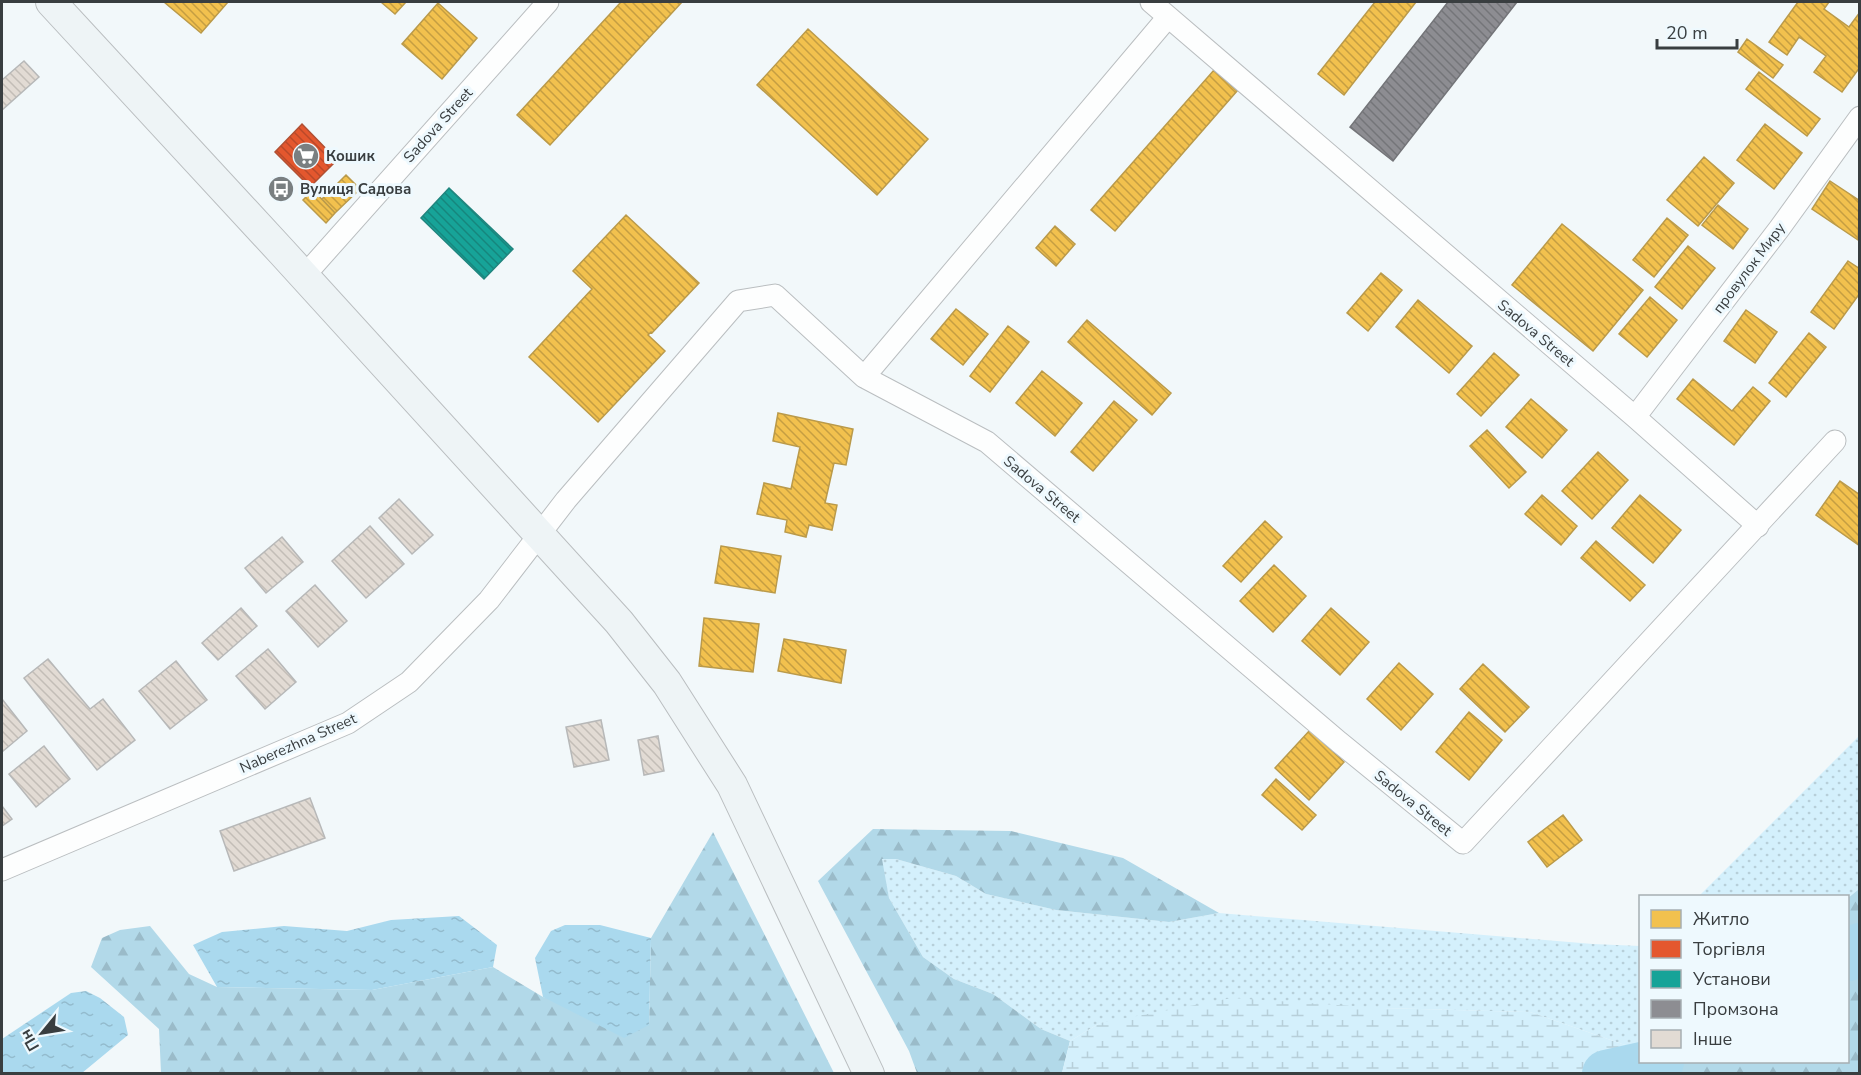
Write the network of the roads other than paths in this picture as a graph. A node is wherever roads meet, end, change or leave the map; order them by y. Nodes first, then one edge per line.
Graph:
1 (51, 2) edge
2 (548, 2) edge
3 (1151, 2) edge
4 (1168, 17) junction
5 (1860, 117) edge
6 (304, 276) junction
7 (864, 377) junction
8 (1635, 417) junction
9 (1835, 441) dead end
10 (1758, 526) junction
11 (539, 536) junction
12 (2, 870) edge
13 (869, 1074) edge

1 - 6 street
2 - 6 street, Sadova Street
3 - 4 street, Sadova Street
4 - 7 street
4 - 8 street, Sadova Street
5 - 8 street, провулок Миру
6 - 11 street
7 - 10 street, Sadova Street
7 - 11 street, Naberezhna Street
8 - 10 street, Sadova Street
9 - 10 street
11 - 12 street, Naberezhna Street
11 - 13 street

